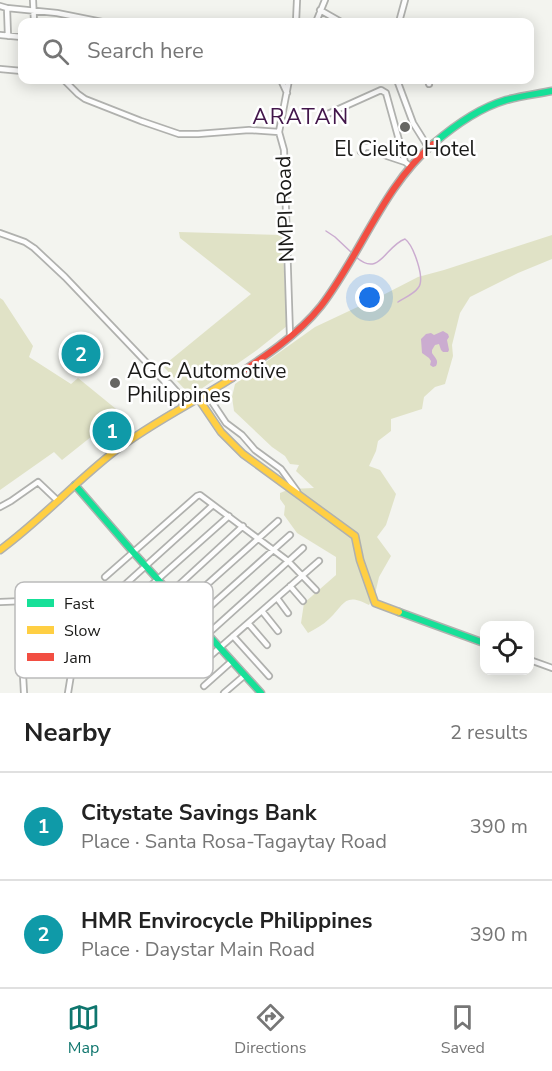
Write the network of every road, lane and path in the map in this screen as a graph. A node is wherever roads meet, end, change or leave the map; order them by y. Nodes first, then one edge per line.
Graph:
1 (33, 0) edge
2 (297, 0) edge
3 (325, 0) edge
4 (405, 0) edge
5 (0, 6) edge
6 (7, 8) junction
7 (33, 10) junction
8 (320, 10) junction
9 (34, 18) edge
10 (82, 18) edge
11 (296, 18) edge
12 (317, 18) edge
13 (334, 18) edge
14 (400, 18) edge
15 (0, 35) edge
16 (8, 36) junction
17 (18, 37) edge
18 (0, 69) edge
19 (18, 71) edge
20 (68, 84) edge
21 (282, 84) edge
22 (290, 84) edge
23 (398, 84) edge
24 (552, 92) edge
25 (287, 93) junction
26 (321, 117) dead end
27 (279, 132) junction
28 (428, 147) junction
29 (361, 152) dead end
30 (408, 164) junction
31 (0, 232) edge
32 (290, 336) junction
33 (206, 393) junction
34 (198, 398) junction
35 (187, 405) junction
36 (75, 485) junction
37 (301, 497) junction
38 (58, 501) junction
39 (213, 505) junction
40 (0, 507) edge
41 (229, 516) junction
42 (278, 521) dead end
43 (243, 526) junction
44 (290, 535) dead end
45 (258, 538) junction
46 (303, 548) dead end
47 (0, 550) edge
48 (273, 550) junction
49 (133, 552) junction
50 (288, 561) junction
51 (319, 561) dead end
52 (146, 566) junction
53 (302, 574) junction
54 (105, 577) dead end
55 (158, 580) junction
56 (128, 582) edge
57 (156, 582) edge
58 (182, 582) edge
59 (210, 582) edge
60 (290, 586) junction
61 (316, 590) dead end
62 (277, 598) junction
63 (15, 601) edge
64 (303, 601) dead end
65 (0, 602) edge
66 (213, 604) edge
67 (262, 611) junction
68 (288, 613) dead end
69 (248, 623) junction
70 (213, 629) edge
71 (278, 631) dead end
72 (233, 636) junction
73 (213, 640) edge
74 (480, 642) edge
75 (267, 645) dead end
76 (220, 648) junction
77 (213, 654) edge
78 (232, 661) junction
79 (534, 661) edge
80 (552, 668) edge
81 (245, 675) junction
82 (269, 676) dead end
83 (23, 678) edge
84 (70, 678) edge
85 (213, 678) edge
86 (213, 678) edge
87 (204, 686) dead end
88 (257, 692) edge
89 (24, 693) edge
90 (68, 693) edge
91 (224, 693) edge

1 - 7 street
2 - 11 street
3 - 8 street
4 - 14 street
5 - 6 street
6 - 7 street
6 - 16 street
7 - 9 street
7 - 10 street
8 - 12 street
8 - 13 street
15 - 16 street
16 - 17 street
18 - 19 street
20 - 27 street, NMPI Road
21 - 25 street
22 - 25 street
23 - 28 street
24 - 28 main road
25 - 27 street
26 - 30 street
27 - 32 street, NMPI Road
28 - 30 main road
29 - 30 street
30 - 32 main road
31 - 35 street
32 - 33 main road
33 - 34 main road
33 - 37 street
34 - 35 main road
34 - 37 main road
35 - 36 main road
36 - 38 main road
36 - 49 main road
37 - 74 main road
38 - 40 street
38 - 47 main road
39 - 41 street
39 - 49 street
39 - 52 street
41 - 43 street
41 - 55 street
42 - 45 street
43 - 45 street
43 - 58 street
44 - 48 street
45 - 48 street
45 - 59 street
46 - 50 street
48 - 50 street
48 - 66 street
49 - 52 main road
49 - 54 street
50 - 53 street
50 - 70 street
51 - 53 street
52 - 55 main road
52 - 56 street
53 - 60 street
53 - 61 street
55 - 57 street
60 - 62 street
60 - 64 street
62 - 67 street
62 - 68 street
63 - 65 street
67 - 69 street
67 - 71 street
69 - 72 street
69 - 75 street
72 - 76 street
72 - 82 street
73 - 76 main road
76 - 77 street
76 - 78 main road
78 - 81 main road
78 - 86 street
79 - 80 street
81 - 88 main road
81 - 91 street
83 - 89 street
84 - 90 street
85 - 87 street

